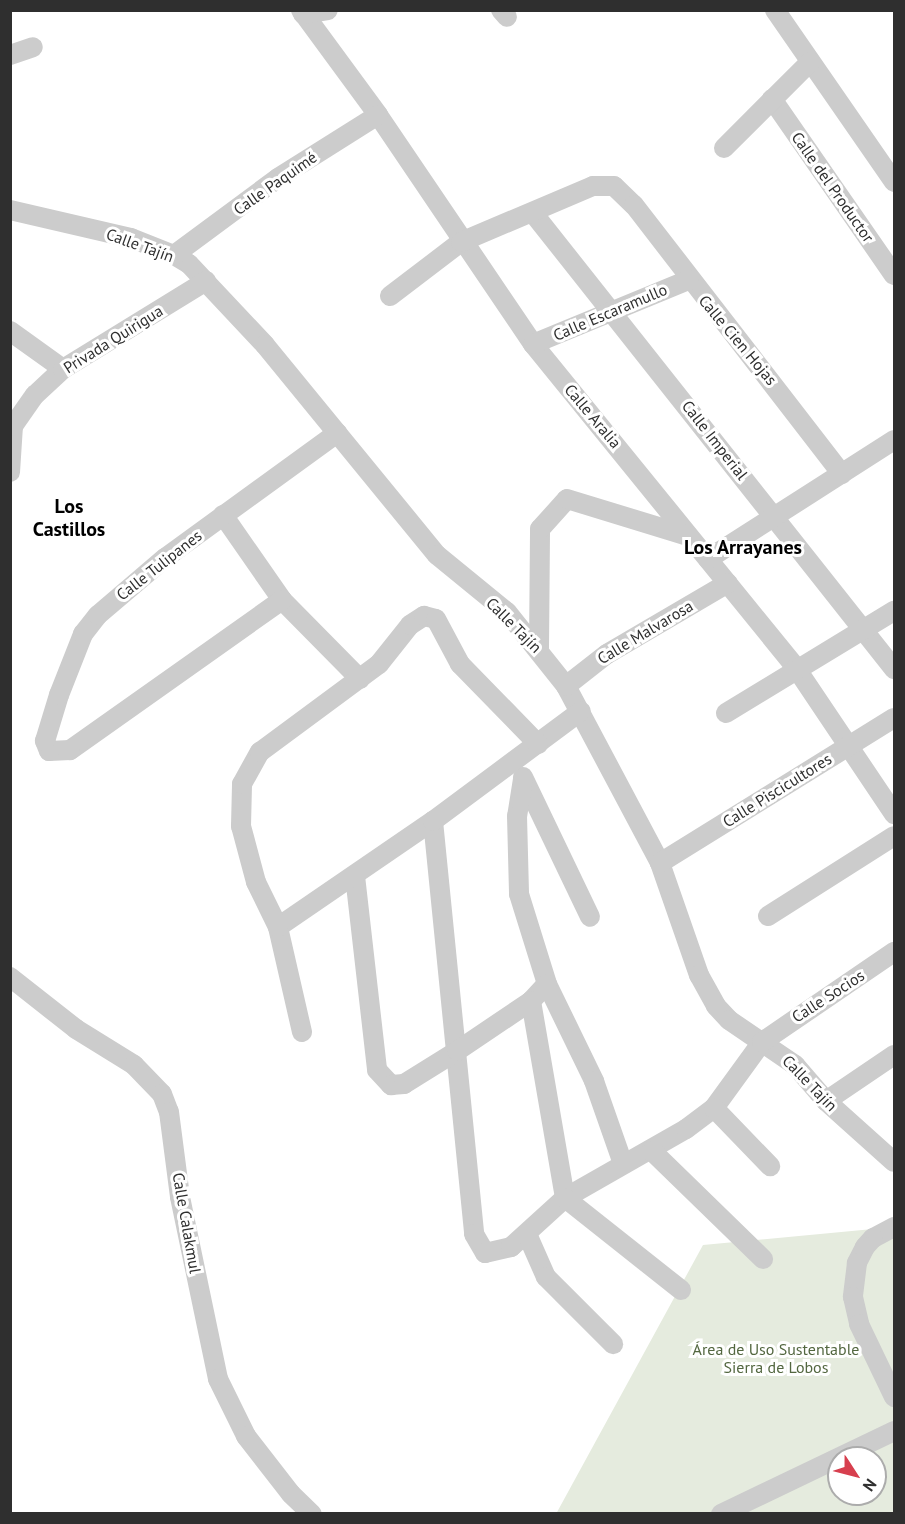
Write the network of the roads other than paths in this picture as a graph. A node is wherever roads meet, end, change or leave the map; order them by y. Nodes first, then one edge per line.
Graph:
1 (328, 10) edge
2 (775, 10) edge
3 (302, 12) edge
4 (33, 47) dead end
5 (10, 55) edge
6 (810, 62) junction
7 (772, 99) junction
8 (378, 115) junction
9 (724, 147) dead end
10 (894, 182) edge
11 (10, 210) edge
12 (533, 213) junction
13 (461, 242) junction
14 (174, 255) junction
15 (894, 273) edge
16 (688, 280) junction
17 (206, 281) junction
18 (390, 296) dead end
19 (610, 309) junction
20 (10, 331) edge
21 (533, 344) junction
22 (63, 369) junction
23 (337, 433) junction
24 (892, 449) edge
25 (10, 472) edge
26 (842, 474) junction
27 (223, 515) junction
28 (774, 516) junction
29 (688, 536) junction
30 (708, 559) junction
31 (728, 583) junction
32 (282, 600) junction
33 (894, 611) edge
34 (865, 629) junction
35 (539, 648) junction
36 (796, 668) junction
37 (894, 669) edge
38 (360, 679) junction
39 (566, 686) junction
40 (581, 711) junction
41 (726, 713) dead end
42 (894, 718) edge
43 (538, 744) junction
44 (850, 744) junction
45 (516, 760) junction
46 (523, 779) junction
47 (894, 814) edge
48 (433, 821) junction
49 (894, 836) edge
50 (660, 863) junction
51 (355, 876) junction
52 (768, 916) dead end
53 (590, 918) dead end
54 (278, 927) junction
55 (894, 952) edge
56 (10, 977) edge
57 (547, 984) junction
58 (531, 1001) junction
59 (302, 1032) dead end
60 (762, 1042) junction
61 (457, 1051) junction
62 (894, 1054) edge
63 (826, 1101) junction
64 (714, 1108) junction
65 (652, 1151) junction
66 (894, 1161) edge
67 (623, 1164) junction
68 (770, 1166) dead end
69 (565, 1198) junction
70 (894, 1227) edge
71 (527, 1234) junction
72 (763, 1258) dead end
73 (681, 1290) dead end
74 (613, 1344) dead end
75 (894, 1397) edge
76 (894, 1431) edge
77 (312, 1514) edge
78 (721, 1514) edge

1 - 3 street
2 - 6 street
3 - 8 street, Calle Aralia
4 - 5 street
6 - 7 street
6 - 10 street
7 - 9 street
7 - 15 street, Calle del Productor
8 - 13 street, Calle Aralia
8 - 14 street, Calle Paquimé
11 - 14 street, Calle Tajín
12 - 13 street, Calle Cien Hojas
12 - 16 street, Calle Cien Hojas
12 - 19 street, Calle Imperial
13 - 18 street, Calle Cien Hojas
13 - 21 street, Calle Aralia
14 - 17 street, Calle Tajín
16 - 19 street, Calle Escaramullo
16 - 26 street, Calle Cien Hojas
17 - 22 street, Privada Quirigua
17 - 23 street, Calle Tajín
19 - 21 street, Calle Escaramullo
19 - 28 street, Calle Imperial
20 - 22 street
21 - 29 street, Calle Aralia
22 - 25 street, Privada Quirigua
23 - 27 street, Calle Tulipanes
23 - 35 street, Calle Tajín
24 - 26 street
26 - 28 street
27 - 32 street
27 - 32 street, Calle Tulipanes
28 - 30 street
28 - 34 street, Calle Imperial
29 - 30 street, Calle Aralia
29 - 35 street
30 - 31 street, Calle Aralia
31 - 36 street, Calle Aralia
31 - 39 street, Calle Malvarosa
32 - 38 street
33 - 34 street
34 - 36 street
34 - 37 street, Calle Imperial
35 - 39 street, Calle Tajín
36 - 41 street
36 - 44 street, Calle Aralia
38 - 43 street
38 - 54 street
39 - 40 street, Calle Tajín
40 - 43 street
40 - 50 street, Calle Tajín
42 - 44 street, Calle Piscicultores
43 - 45 street
44 - 47 street, Calle Aralia
44 - 50 street, Calle Piscicultores
45 - 46 street
45 - 48 street
46 - 53 street
46 - 57 street
48 - 51 street
48 - 61 street
49 - 52 street
50 - 60 street, Calle Tajín
51 - 54 street
51 - 61 street
54 - 59 street
55 - 60 street, Calle Socios
56 - 77 street, Calle Calakmul
57 - 58 street
57 - 67 street
58 - 61 street
58 - 69 street
60 - 63 street, Calle Tajín
60 - 64 street, Calle Socios
61 - 71 street, Calle Socios
62 - 63 street
63 - 66 street, Calle Tajín
64 - 65 street, Calle Socios
64 - 68 street
65 - 67 street, Calle Socios
65 - 72 street
67 - 69 street, Calle Socios
69 - 71 street, Calle Socios
69 - 73 street
70 - 75 street
71 - 74 street
76 - 78 street

